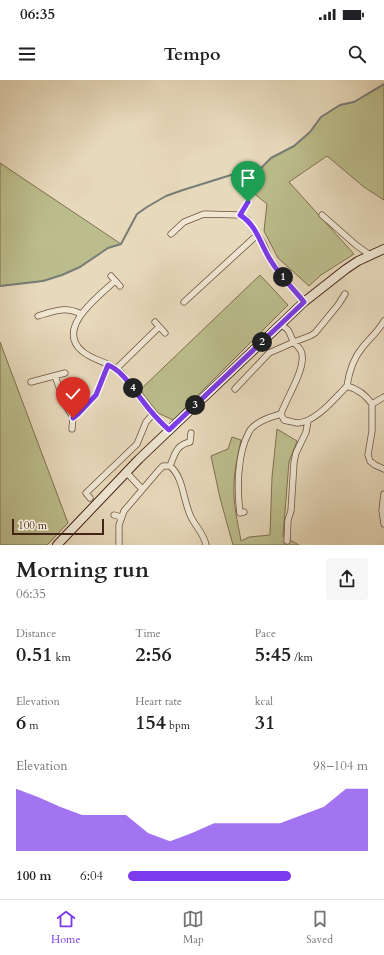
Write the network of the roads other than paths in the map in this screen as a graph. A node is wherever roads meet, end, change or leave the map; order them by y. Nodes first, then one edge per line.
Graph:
1 (248, 202) dead end
2 (240, 215) junction
3 (322, 215) dead end
4 (344, 224) dead end
5 (337, 228) junction
6 (171, 234) dead end
7 (257, 235) junction
8 (384, 249) edge
9 (370, 255) junction
10 (120, 286) dead end
11 (345, 294) dead end
12 (184, 302) dead end
13 (304, 302) junction
14 (81, 314) junction
15 (38, 316) dead end
16 (384, 321) edge
17 (155, 322) dead end
18 (281, 325) junction
19 (159, 327) junction
20 (165, 333) dead end
21 (294, 342) junction
22 (108, 365) junction
23 (116, 369) junction
24 (65, 373) dead end
25 (55, 376) junction
26 (31, 382) dead end
27 (347, 386) junction
28 (235, 389) dead end
29 (384, 397) edge
30 (372, 404) junction
31 (153, 414) junction
32 (280, 414) junction
33 (73, 418) junction
34 (308, 421) junction
35 (72, 429) dead end
36 (169, 430) junction
37 (191, 432) dead end
38 (170, 466) junction
39 (384, 469) edge
40 (127, 473) junction
41 (142, 489) junction
42 (384, 494) edge
43 (90, 498) dead end
44 (244, 512) dead end
45 (114, 515) dead end
46 (121, 518) junction
47 (384, 524) edge
48 (286, 541) dead end
49 (57, 545) edge
50 (119, 545) edge
51 (206, 545) edge

1 - 2 street
2 - 6 street
2 - 7 street
3 - 5 street
4 - 5 street
5 - 9 street
7 - 12 street
7 - 13 street
8 - 9 street
9 - 13 street
10 - 14 street
11 - 21 street
13 - 18 street
14 - 15 street
14 - 22 street
16 - 27 street
17 - 19 street
18 - 21 street
18 - 36 street
19 - 20 street
19 - 23 street
21 - 28 street
21 - 32 street
22 - 23 street
22 - 33 street
23 - 31 street
24 - 25 street
25 - 26 street
25 - 33 street
27 - 30 street
27 - 34 street
29 - 30 street
30 - 39 street
31 - 36 street
31 - 43 street
32 - 34 street
32 - 44 street
33 - 35 street
34 - 48 street
36 - 40 street
37 - 38 street
38 - 41 street
38 - 51 street
40 - 41 street
40 - 49 street
41 - 46 street
42 - 47 street
45 - 46 street
46 - 50 street

